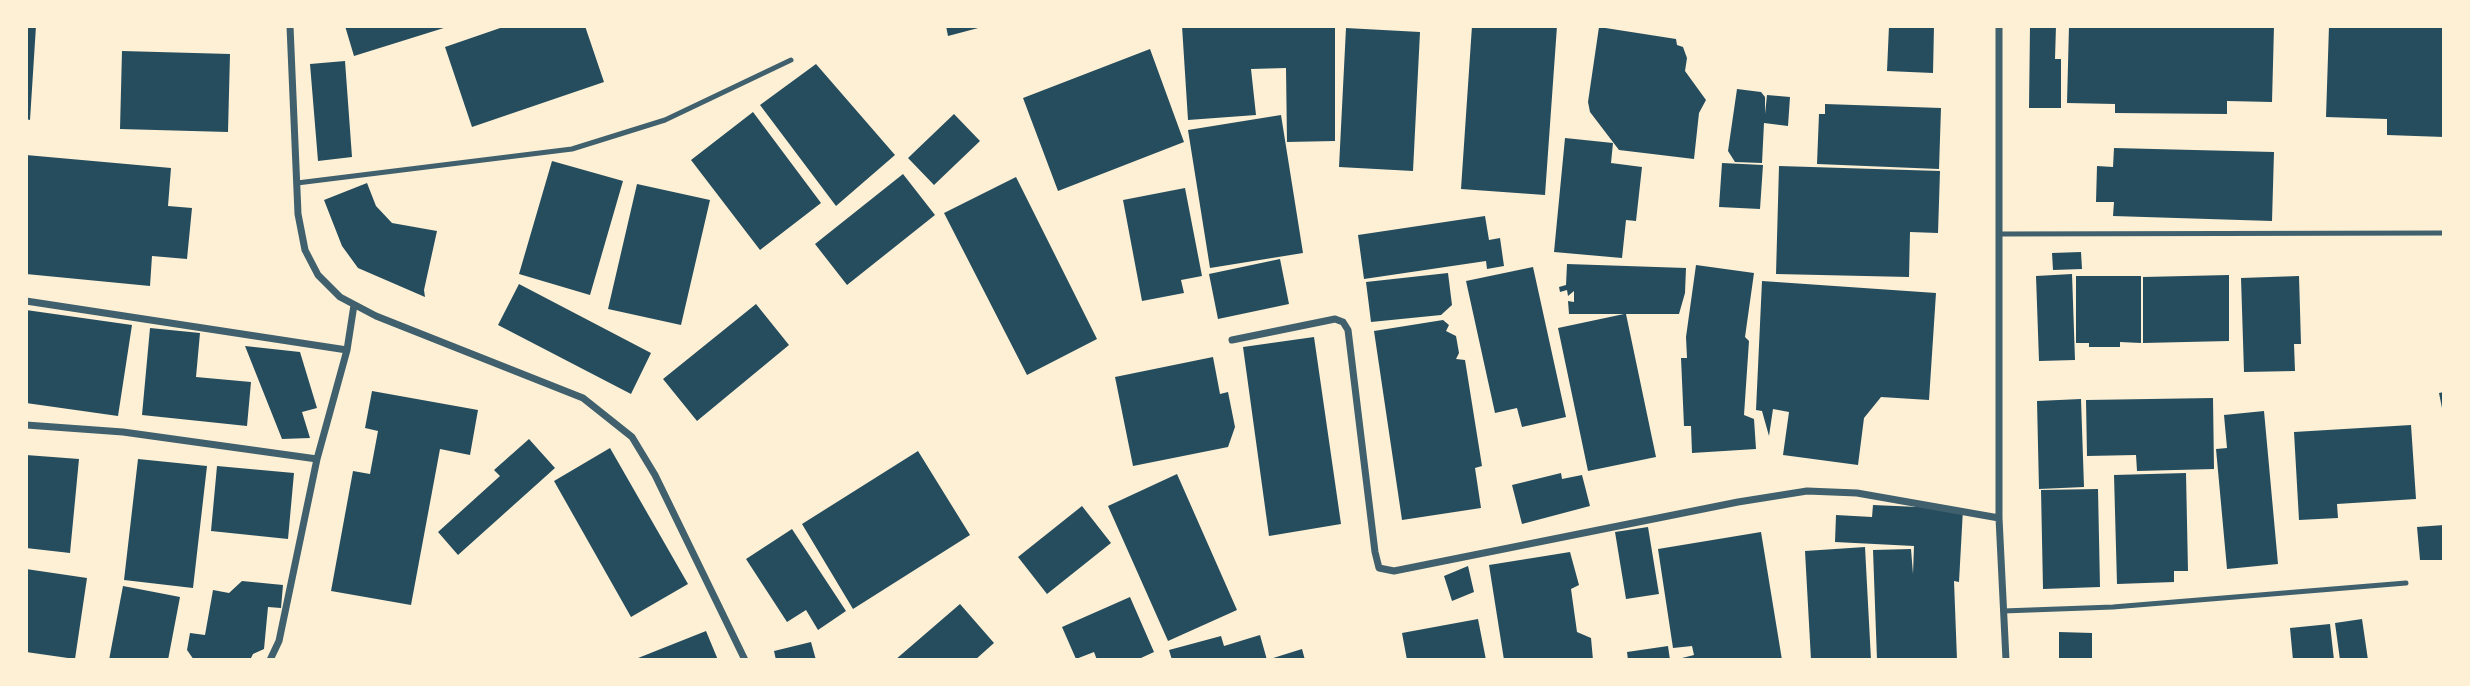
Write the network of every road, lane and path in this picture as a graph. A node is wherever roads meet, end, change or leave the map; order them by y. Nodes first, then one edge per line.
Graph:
1 (289, 26) edge
2 (1999, 26) edge
3 (791, 60) dead end
4 (297, 183) junction
5 (2444, 233) edge
6 (1998, 234) junction
7 (26, 301) edge
8 (354, 305) junction
9 (1232, 341) dead end
10 (347, 350) junction
11 (26, 425) edge
12 (317, 459) junction
13 (1999, 518) junction
14 (2406, 583) dead end
15 (2003, 611) junction
16 (270, 660) edge
17 (745, 660) edge
18 (2006, 660) edge

1 - 4 street
2 - 6 street
3 - 4 lane
4 - 8 street
5 - 6 lane
6 - 13 street
7 - 10 street
8 - 10 street
8 - 17 street
9 - 13 street
10 - 12 street
11 - 12 street
12 - 16 street
13 - 15 street
14 - 15 lane
15 - 18 street

